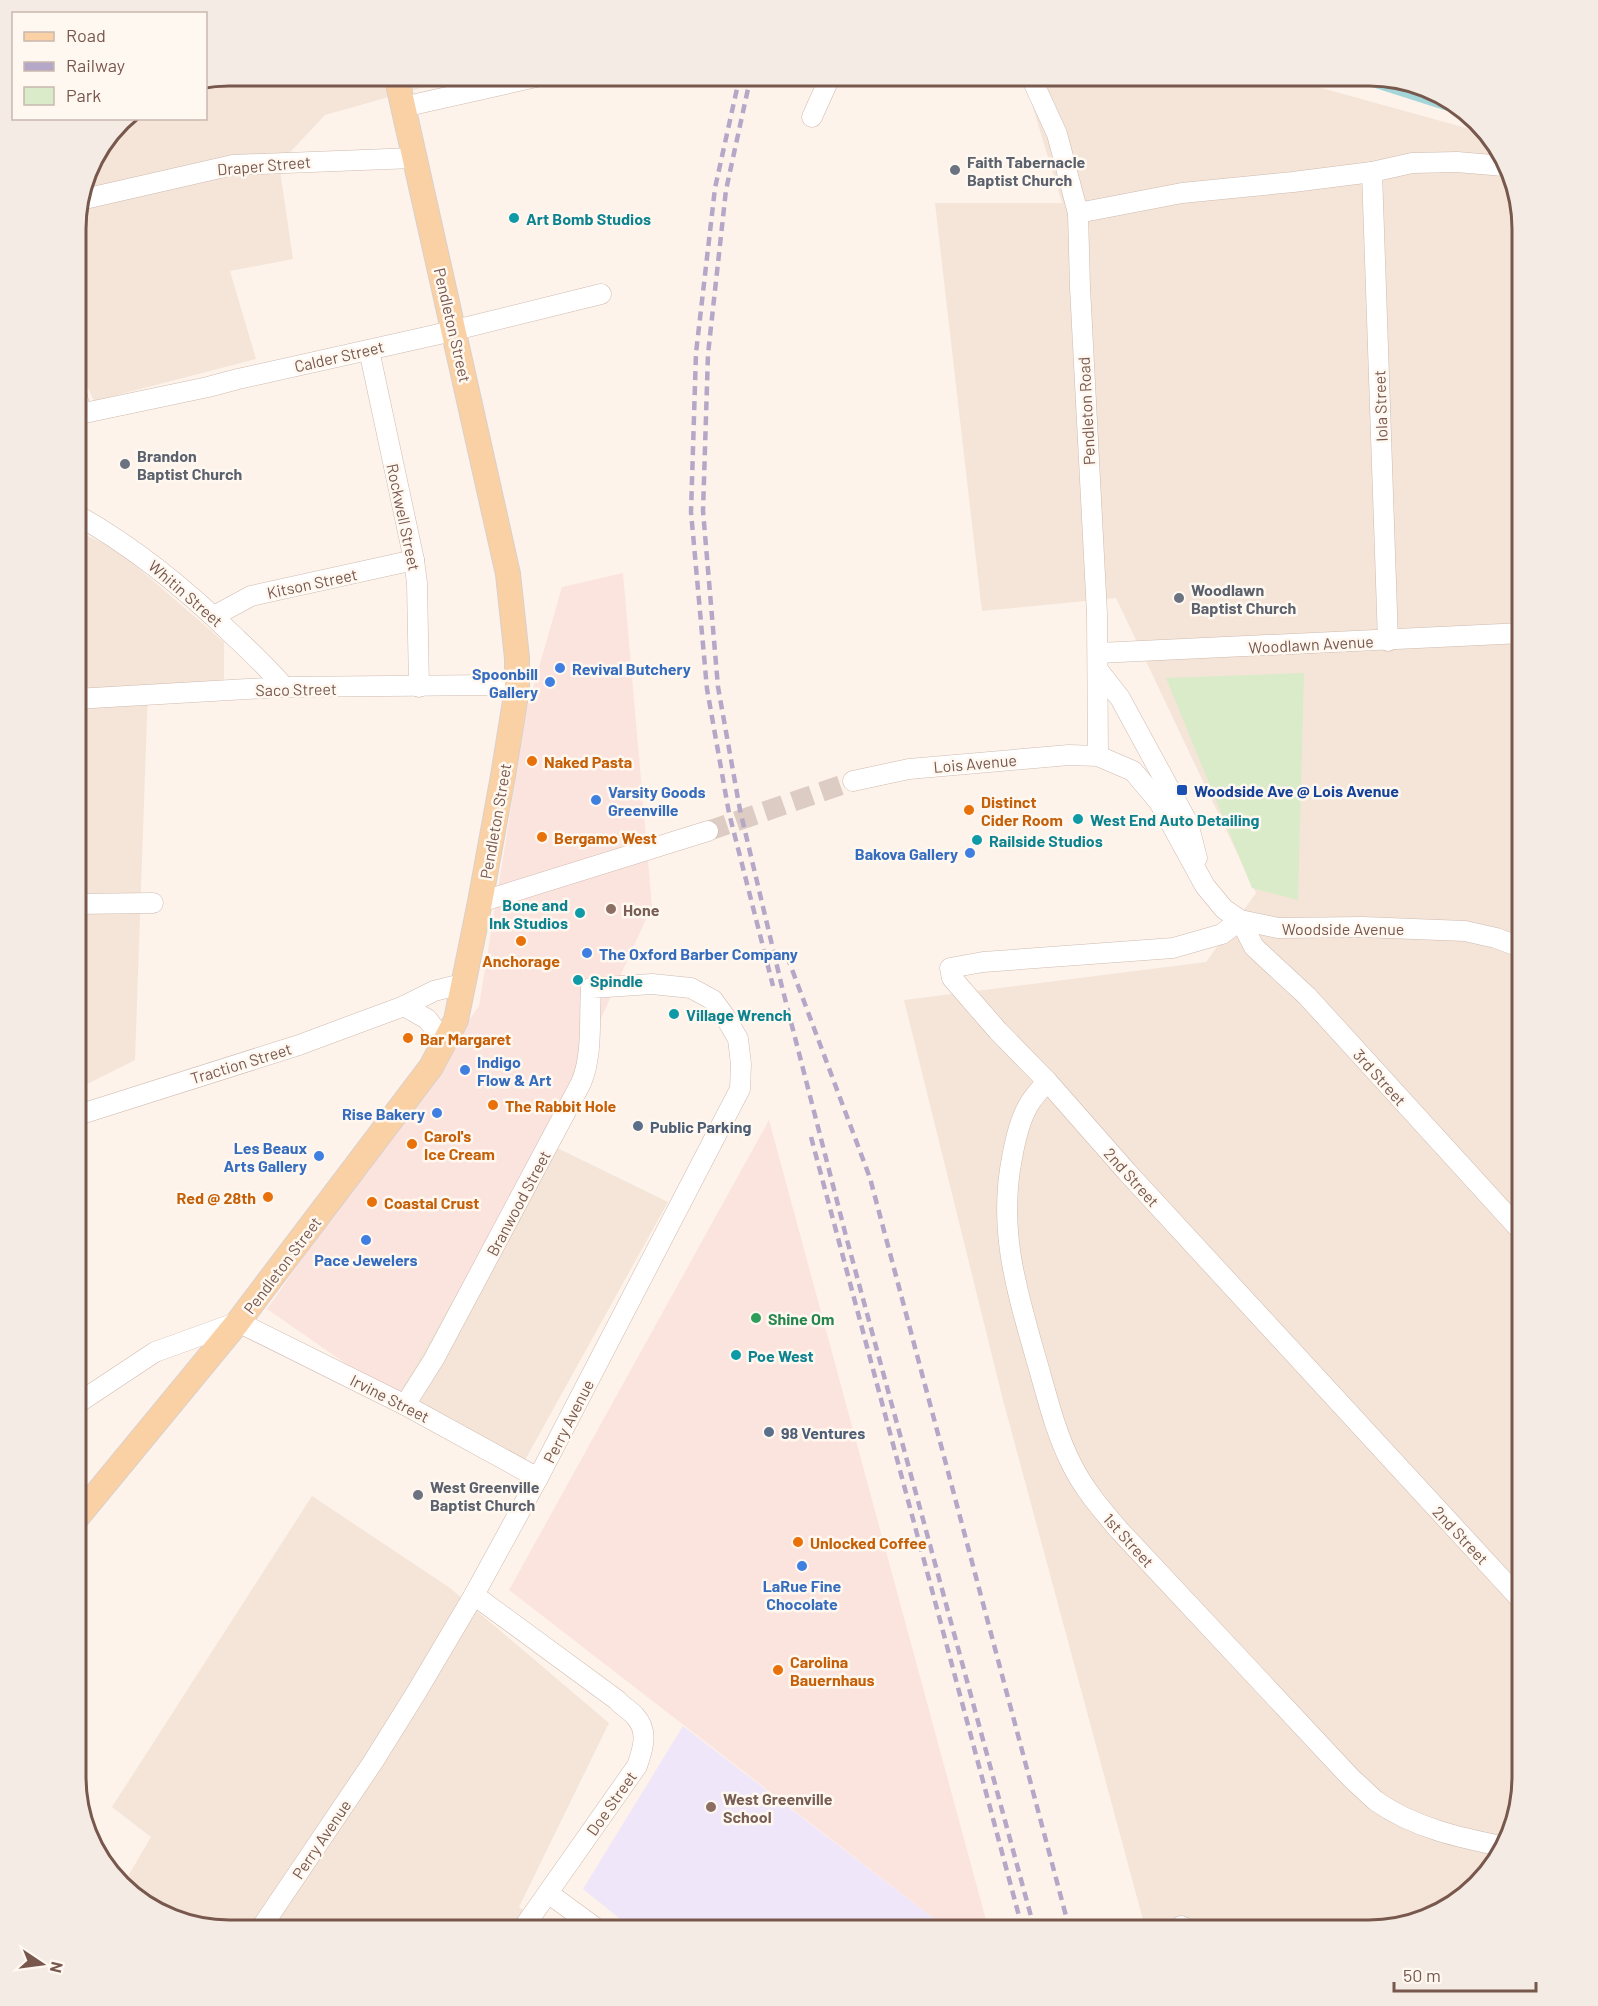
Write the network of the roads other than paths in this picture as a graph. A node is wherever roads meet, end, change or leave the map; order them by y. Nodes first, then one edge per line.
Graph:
1 (398, 86) edge
2 (496, 86) edge
3 (826, 86) edge
4 (1035, 86) edge
5 (403, 107) junction
6 (812, 117) dead end
7 (414, 158) junction
8 (1498, 166) edge
9 (1372, 172) junction
10 (89, 198) edge
11 (1078, 213) junction
12 (601, 294) dead end
13 (454, 330) junction
14 (369, 350) junction
15 (86, 412) edge
16 (86, 521) edge
17 (414, 560) junction
18 (214, 616) junction
19 (1512, 634) edge
20 (1388, 641) junction
21 (1098, 662) junction
22 (284, 687) junction
23 (418, 687) junction
24 (517, 690) junction
25 (86, 698) edge
26 (1098, 756) junction
27 (853, 781) tunnel mouth
28 (708, 831) tunnel mouth
29 (1205, 886) junction
30 (480, 902) junction
31 (153, 903) dead end
32 (86, 904) edge
33 (1240, 920) junction
34 (1512, 944) edge
35 (462, 984) junction
36 (591, 988) joint
37 (404, 1006) junction
38 (446, 1043) junction
39 (1047, 1081) junction
40 (86, 1113) edge
41 (1512, 1221) edge
42 (238, 1322) junction
43 (86, 1398) edge
44 (405, 1405) junction
45 (538, 1478) junction
46 (86, 1507) edge
47 (1512, 1590) edge
48 (474, 1595) junction
49 (1496, 1845) edge
50 (548, 1893) junction
51 (266, 1920) edge
52 (529, 1920) edge
53 (585, 1920) edge

1 - 5 main road, Pendleton Street
2 - 5 street
3 - 6 street
4 - 11 street, Pendleton Road
5 - 7 main road, Pendleton Street
7 - 10 street, Draper Street
7 - 13 main road, Pendleton Street
8 - 9 street
9 - 11 street
9 - 20 street, Iola Street
11 - 21 street, Pendleton Road
12 - 13 street, Calder Street
13 - 14 street, Calder Street
13 - 24 main road, Pendleton Street
14 - 15 street, Calder Street
14 - 17 street, Rockwell Street
16 - 18 street, Whitin Street
17 - 18 street, Kitson Street
17 - 23 street, Rockwell Street
18 - 22 street, Whitin Street
19 - 20 street, Woodlawn Avenue
20 - 21 street, Woodlawn Avenue
21 - 26 street, Pendleton Road
21 - 29 street
22 - 23 street, Saco Street
22 - 25 street, Saco Street
23 - 24 street, Saco Street
24 - 30 main road, Pendleton Street
26 - 27 street, Lois Avenue
26 - 29 street, Woodside Avenue
28 - 30 street
29 - 33 street, Woodside Avenue
30 - 35 main road, Pendleton Street
31 - 32 street
33 - 34 street, Woodside Avenue
33 - 39 street, 2nd Street
33 - 41 street, 3rd Street
35 - 37 street, Traction Street
35 - 38 main road, Pendleton Street
36 - 44 street, Branwood Street
36 - 45 street, Perry Avenue
37 - 38 street
37 - 40 street, Traction Street
38 - 42 main road, Pendleton Street
39 - 47 street, 2nd Street
39 - 49 street, 1st Street
42 - 43 street
42 - 44 street, Irvine Street
42 - 46 main road, Pendleton Street
44 - 45 street, Irvine Street
45 - 48 street, Perry Avenue
48 - 50 street, Doe Street
48 - 51 street, Perry Avenue
50 - 52 street, Doe Street
50 - 53 street

